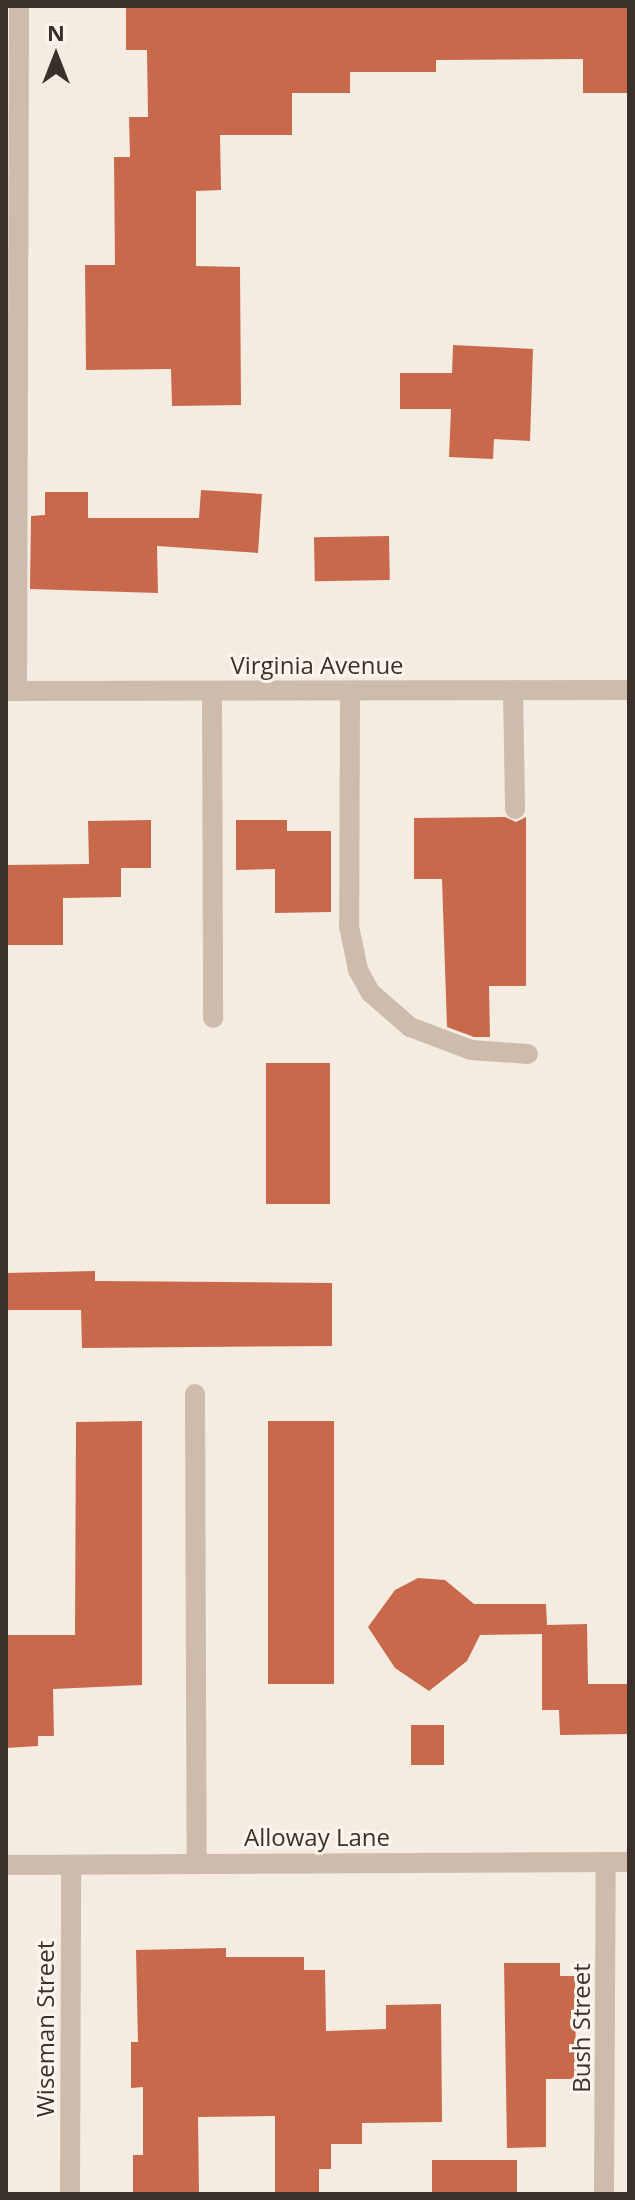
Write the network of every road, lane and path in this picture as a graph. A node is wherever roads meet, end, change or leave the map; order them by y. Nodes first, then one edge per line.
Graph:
1 (19, 6) edge
2 (513, 690) junction
3 (629, 690) edge
4 (12, 691) edge
5 (212, 691) junction
6 (350, 691) junction
7 (515, 809) dead end
8 (213, 1018) dead end
9 (528, 1054) dead end
10 (195, 1394) dead end
11 (606, 1862) junction
12 (629, 1862) edge
13 (197, 1864) junction
14 (6, 1865) edge
15 (71, 1865) junction
16 (70, 2194) edge
17 (604, 2194) edge

1 - 4 street
2 - 3 street, Virginia Avenue
2 - 6 street, Virginia Avenue
2 - 7 street
4 - 5 street, Virginia Avenue
5 - 6 street, Virginia Avenue
5 - 8 street
6 - 9 street
10 - 13 street
11 - 12 street, Alloway Lane
11 - 13 street, Alloway Lane
11 - 17 street, Bush Street
13 - 15 street, Alloway Lane
14 - 15 street, Alloway Lane
15 - 16 street, Wiseman Street

